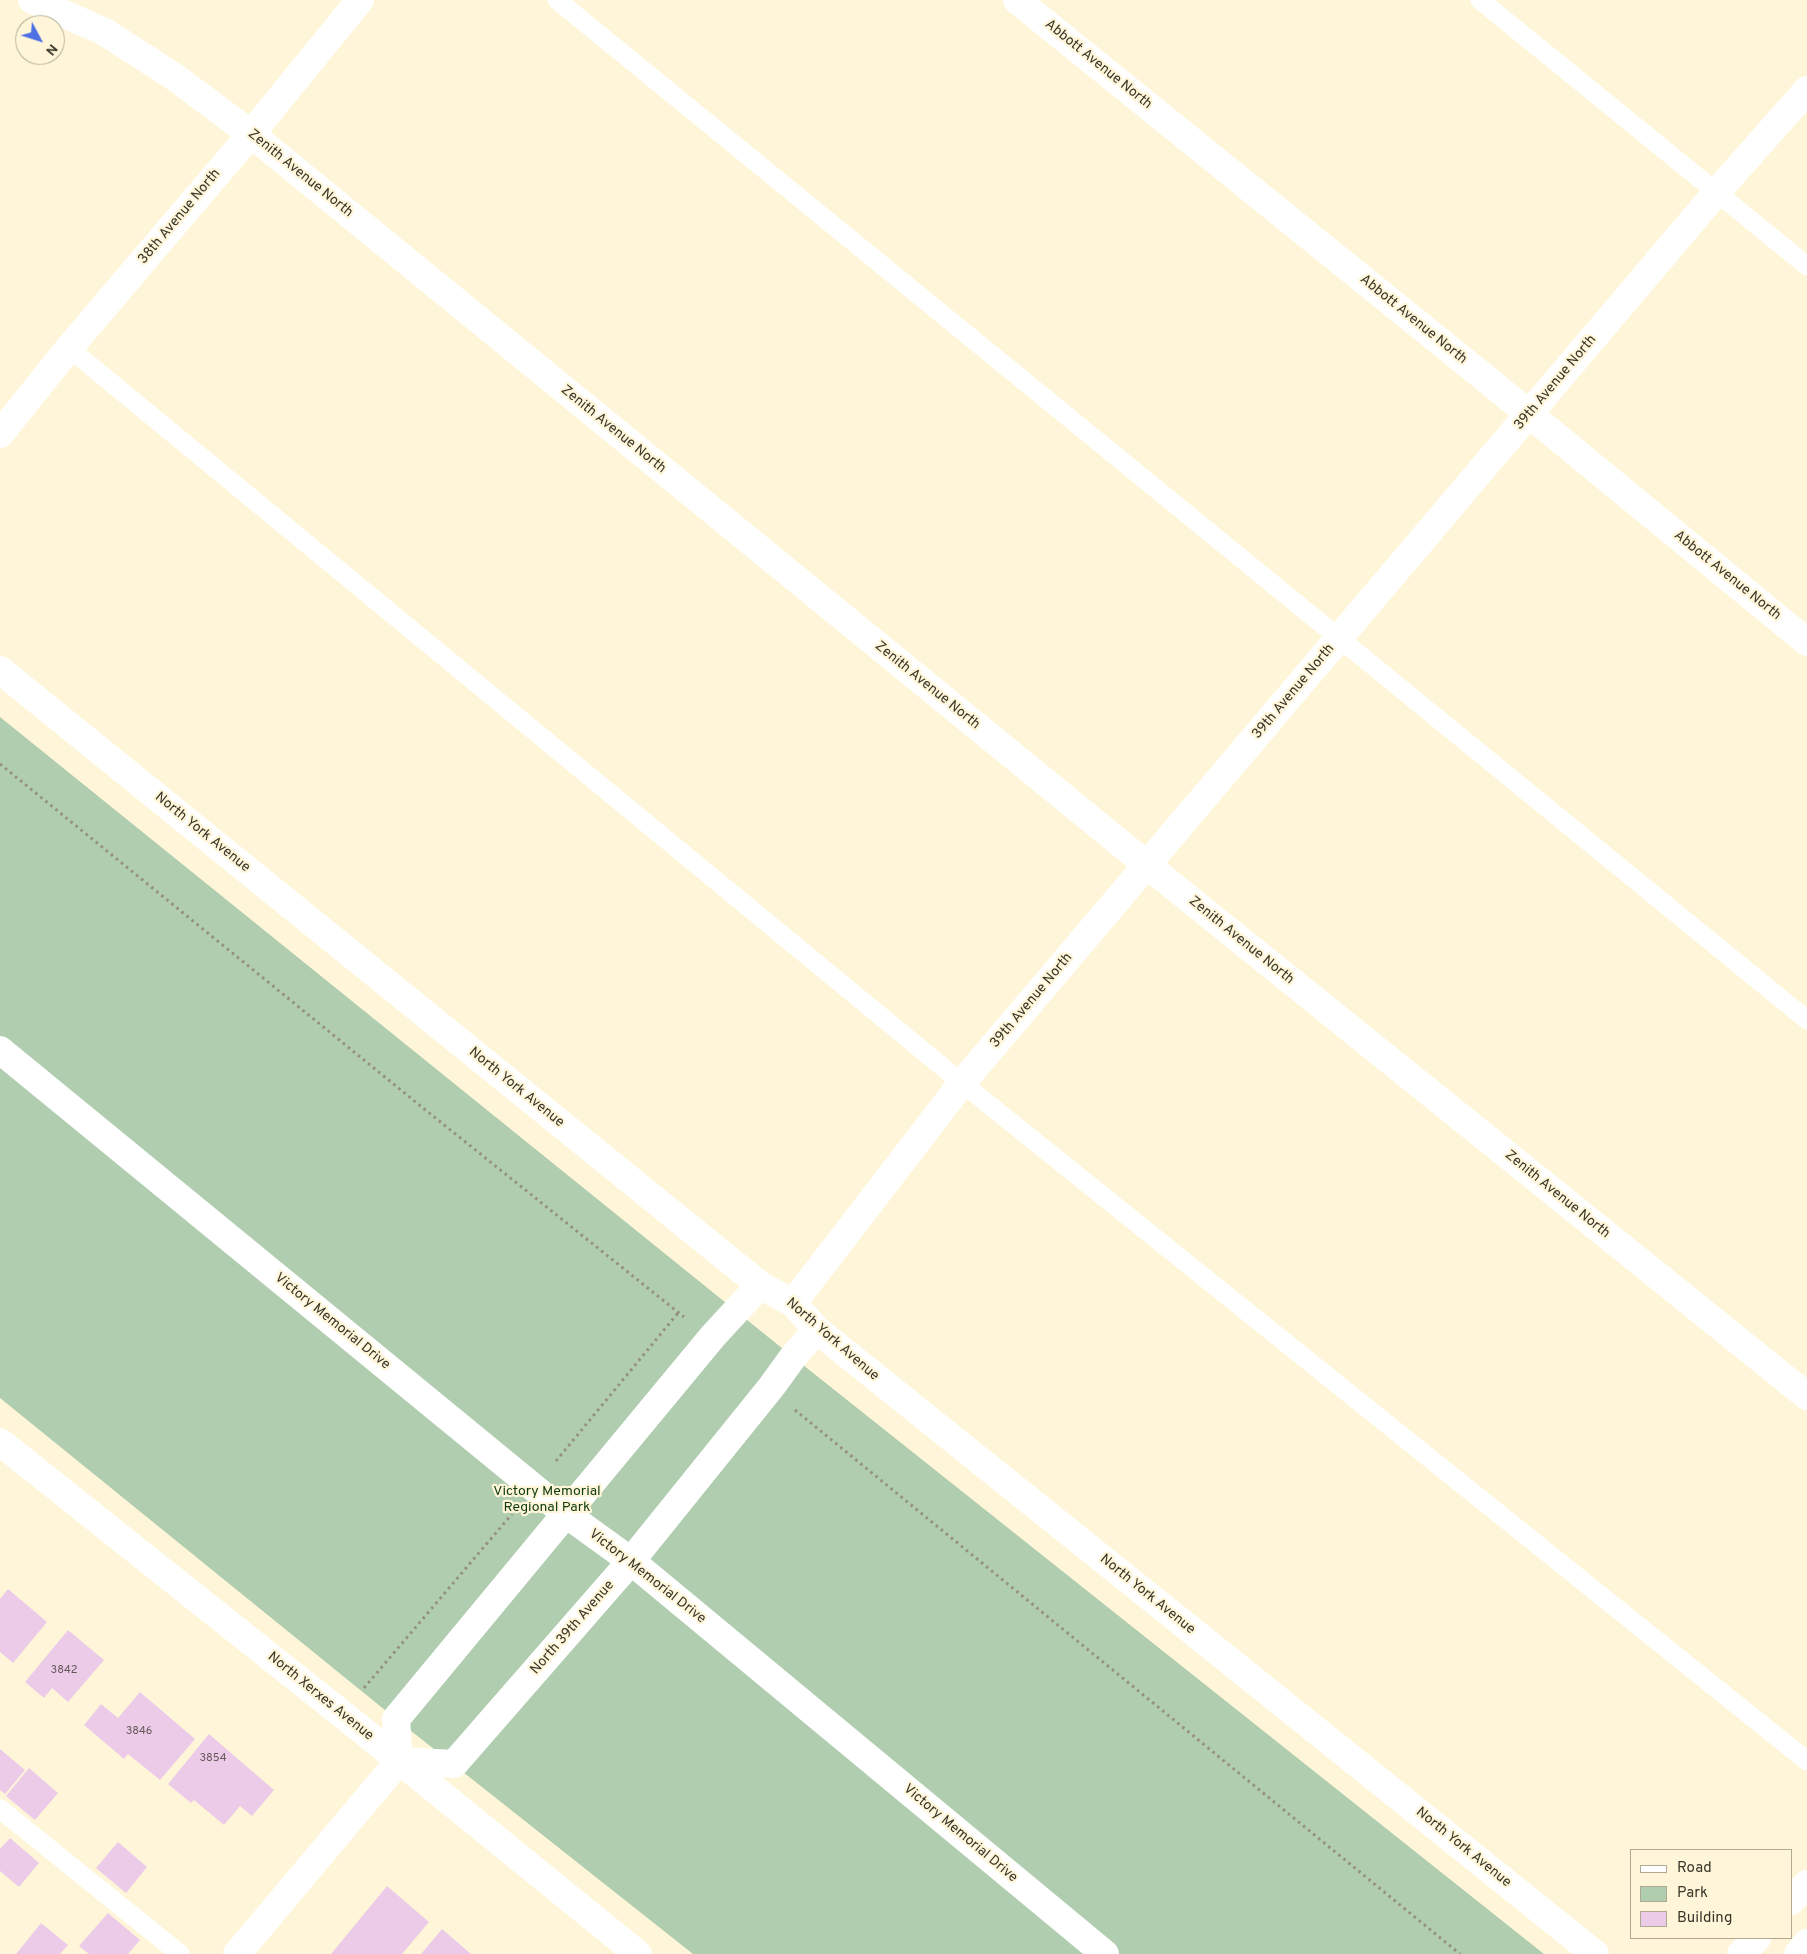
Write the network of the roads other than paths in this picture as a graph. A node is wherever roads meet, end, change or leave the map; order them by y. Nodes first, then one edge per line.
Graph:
1 (32, 0) edge
2 (360, 0) edge
3 (557, 0) edge
4 (1017, 0) edge
5 (1480, 0) edge
6 (1807, 90) edge
7 (251, 134) junction
8 (1716, 193) junction
9 (1807, 266) edge
10 (69, 348) junction
11 (1529, 414) junction
12 (0, 434) edge
13 (1339, 639) junction
14 (1807, 642) edge
15 (0, 670) edge
16 (1147, 865) junction
17 (1807, 1020) edge
18 (0, 1050) edge
19 (962, 1083) junction
20 (760, 1285) junction
21 (793, 1303) junction
22 (816, 1330) junction
23 (1807, 1396) edge
24 (0, 1442) edge
25 (566, 1514) junction
26 (631, 1561) junction
27 (399, 1761) junction
28 (1807, 1761) edge
29 (0, 1809) edge
30 (1807, 1884) edge
31 (1792, 1900) edge
32 (1755, 1939) edge
33 (1807, 1943) edge
34 (180, 1954) edge
35 (237, 1954) edge
36 (638, 1954) edge
37 (1105, 1954) edge
38 (1595, 1954) edge
39 (1741, 1954) edge
40 (1798, 1954) edge

1 - 7 street, Zenith Avenue North
2 - 7 street, 38th Avenue North
3 - 13 lane
4 - 11 street, Abbott Avenue North
5 - 8 lane
6 - 8 street, 39th Avenue North
7 - 10 street, 38th Avenue North
7 - 16 street, Zenith Avenue North
8 - 9 lane
8 - 11 street, 39th Avenue North
10 - 12 street, 38th Avenue North
10 - 19 lane
11 - 13 street, 39th Avenue North
11 - 14 street, Abbott Avenue North
13 - 16 street, 39th Avenue North
13 - 17 lane
15 - 20 street, North York Avenue
16 - 19 street, 39th Avenue North
16 - 23 street, Zenith Avenue North
18 - 25 street, Victory Memorial Drive
19 - 21 street, 39th Avenue North
19 - 28 lane
20 - 21 street, North York Avenue
20 - 25 street
21 - 22 street, North York Avenue
22 - 26 street, North 39th Avenue
22 - 38 street, North York Avenue
24 - 27 street, North Xerxes Avenue
25 - 26 street, Victory Memorial Drive
25 - 27 street
26 - 27 street, North 39th Avenue
26 - 37 street, Victory Memorial Drive
27 - 35 street
27 - 36 street, North Xerxes Avenue
29 - 34 lane
30 - 31 street
32 - 39 street
33 - 40 street

